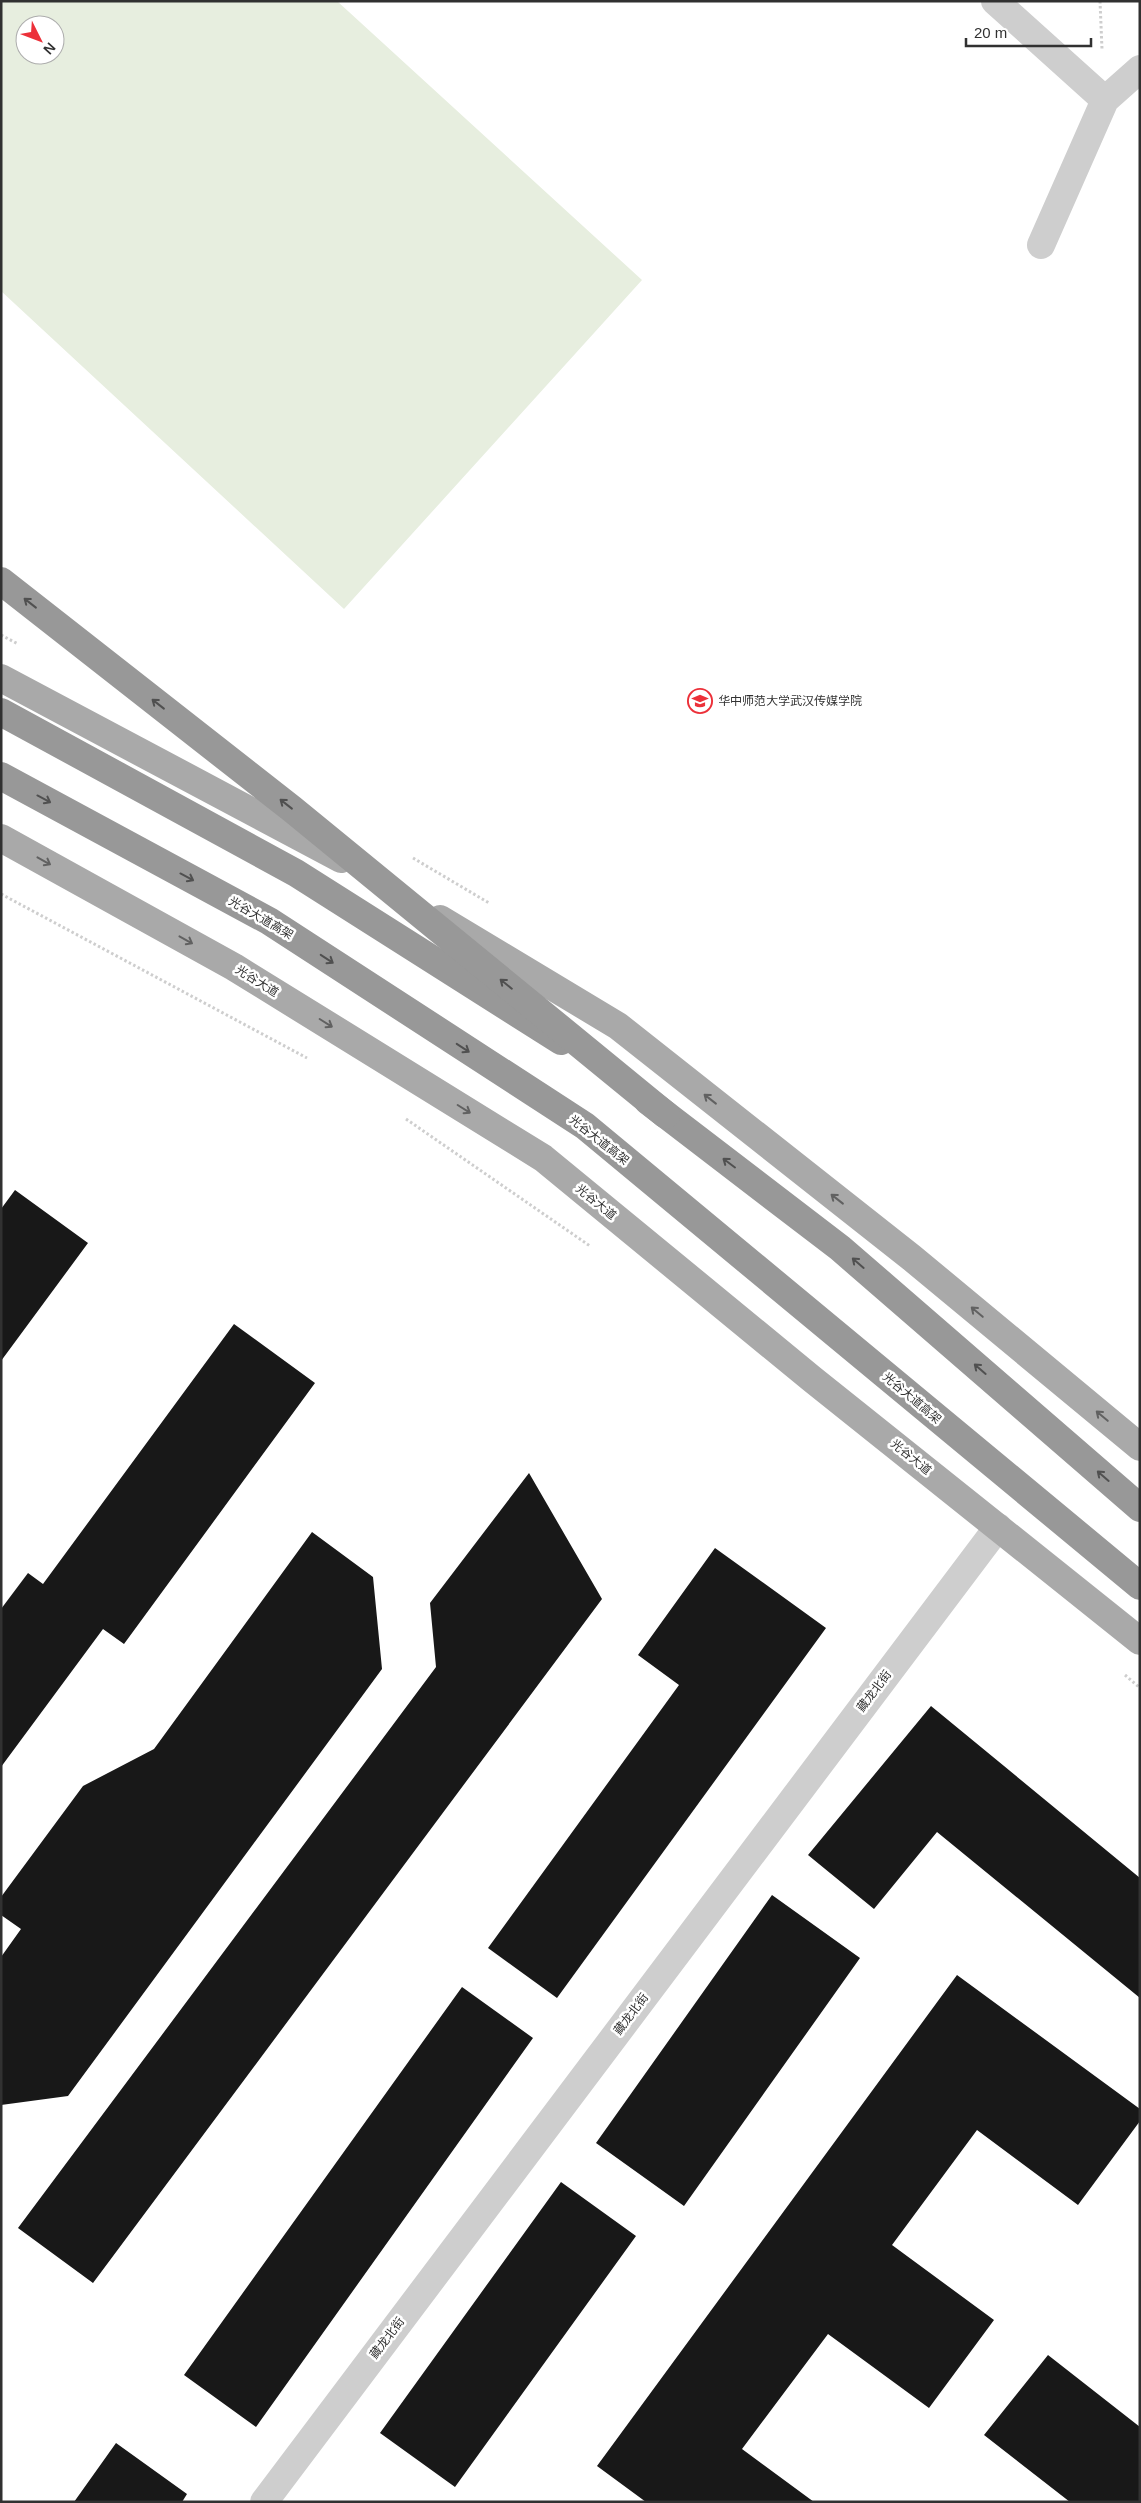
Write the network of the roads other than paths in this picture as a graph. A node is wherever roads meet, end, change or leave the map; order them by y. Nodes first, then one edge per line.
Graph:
1 (995, 1) edge
2 (1140, 69) edge
3 (1105, 100) junction
4 (1041, 245) dead end
5 (1, 581) edge
6 (1, 678) edge
7 (1, 712) edge
8 (1, 776) edge
9 (1, 838) edge
10 (666, 1115) junction
11 (1140, 1447) edge
12 (1140, 1508) edge
13 (998, 1527) junction
14 (1140, 1586) edge
15 (1140, 1641) edge
16 (264, 2502) edge

1 - 3 street
2 - 3 street
3 - 4 street
10 -> 5 highway, bridge
11 -> 6 main road
7 - 10 highway, bridge
8 -> 14 highway, 光谷大道高架
9 -> 13 main road, 光谷大道
12 -> 10 highway
13 - 15 main road, 光谷大道
13 - 16 street, 藏龙北街

